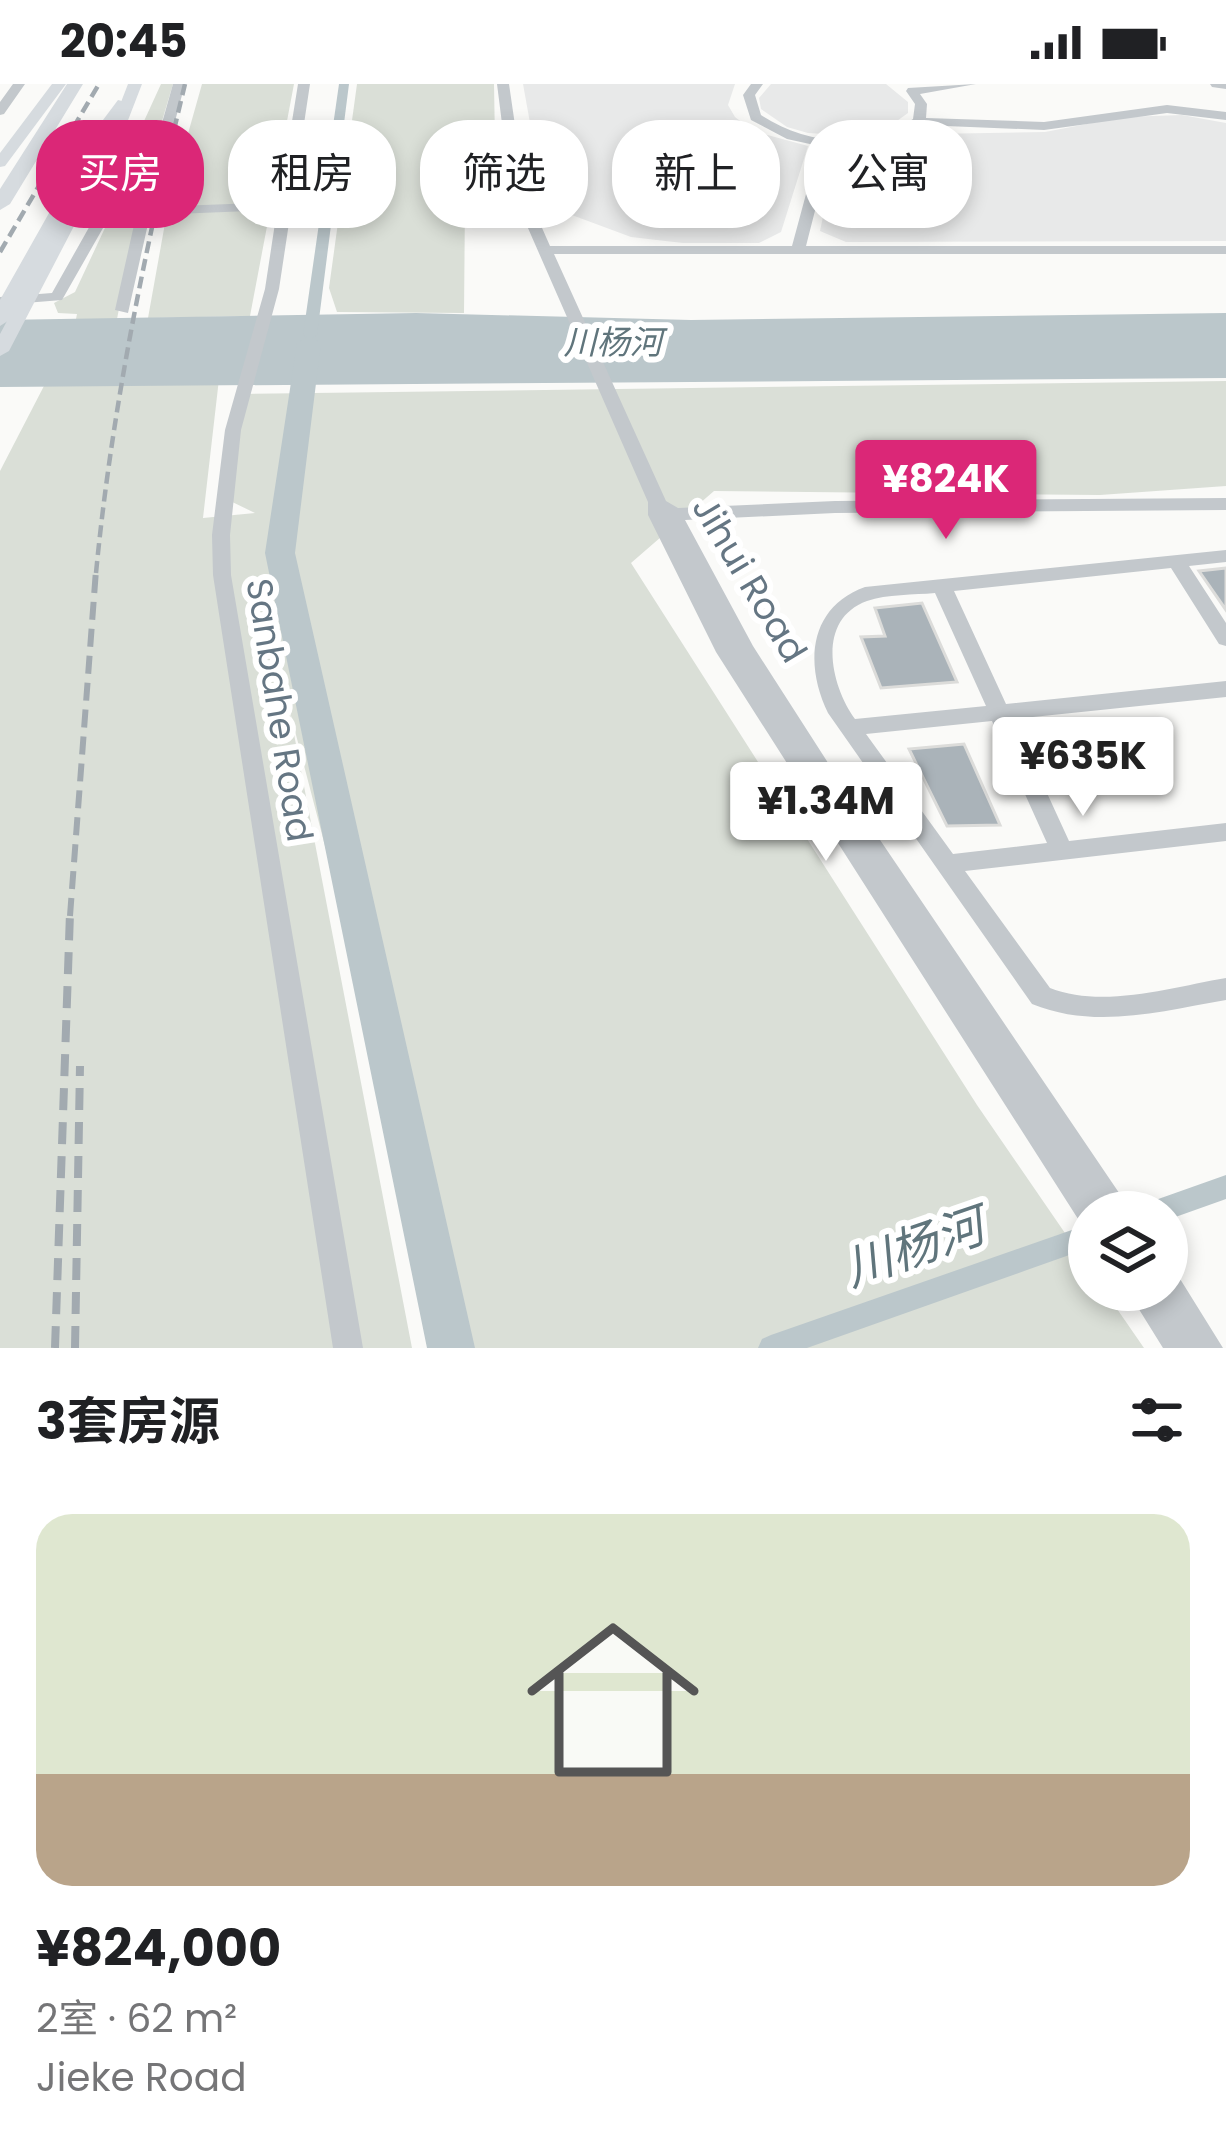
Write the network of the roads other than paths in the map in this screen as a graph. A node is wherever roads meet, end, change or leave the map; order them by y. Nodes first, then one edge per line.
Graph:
1 (19, 84) edge
2 (58, 84) edge
3 (75, 84) edge
4 (135, 84) edge
5 (179, 84) edge
6 (304, 84) edge
7 (503, 84) edge
8 (757, 84) edge
9 (970, 84) edge
10 (1216, 84) edge
11 (1226, 85) edge
12 (906, 88) edge
13 (121, 94) edge
14 (46, 104) joint
15 (0, 111) edge
16 (1226, 116) edge
17 (169, 120) edge
18 (298, 120) edge
19 (919, 120) edge
20 (972, 126) edge
21 (29, 128) junction
22 (804, 138) edge
23 (0, 163) edge
24 (0, 183) edge
25 (0, 204) edge
26 (804, 227) edge
27 (53, 228) edge
28 (62, 228) edge
29 (95, 228) edge
30 (140, 228) edge
31 (280, 228) edge
32 (547, 250) junction
33 (798, 250) junction
34 (1226, 250) edge
35 (0, 291) edge
36 (0, 301) edge
37 (123, 310) dead end
38 (0, 319) edge
39 (0, 352) edge
40 (1226, 508) edge
41 (664, 514) junction
42 (1226, 556) edge
43 (1176, 561) junction
44 (942, 587) junction
45 (1226, 639) edge
46 (1226, 689) edge
47 (999, 713) junction
48 (850, 728) junction
49 (1226, 832) edge
50 (1062, 851) junction
51 (946, 864) junction
52 (1226, 989) edge
53 (1085, 1191) edge
54 (1165, 1311) edge
55 (1182, 1311) edge
56 (1201, 1345) edge
57 (347, 1348) edge

1 - 15 street
2 - 14 main road
3 - 25 highway
4 - 13 main road
5 - 17 street
6 - 18 street, Sanbahe Road
7 - 32 street, Jihui Road
8 - 22 street
9 - 12 street
10 - 11 street
12 - 19 street
13 - 35 highway
14 - 21 highway
16 - 20 street
21 - 23 main road
21 - 24 highway
26 - 33 street
27 - 38 highway
28 - 39 main road
29 - 36 street
30 - 37 street
31 - 57 street, Sanbahe Road
32 - 33 street
32 - 41 street, Jihui Road
33 - 34 street
40 - 41 street
41 - 53 street, Jihui Road
42 - 43 street
43 - 44 street
43 - 45 street
44 - 47 street
44 - 48 street
46 - 47 street
47 - 48 street
47 - 50 street
48 - 51 street
49 - 50 street
50 - 51 street
51 - 52 street
54 - 56 street
55 - 56 street

